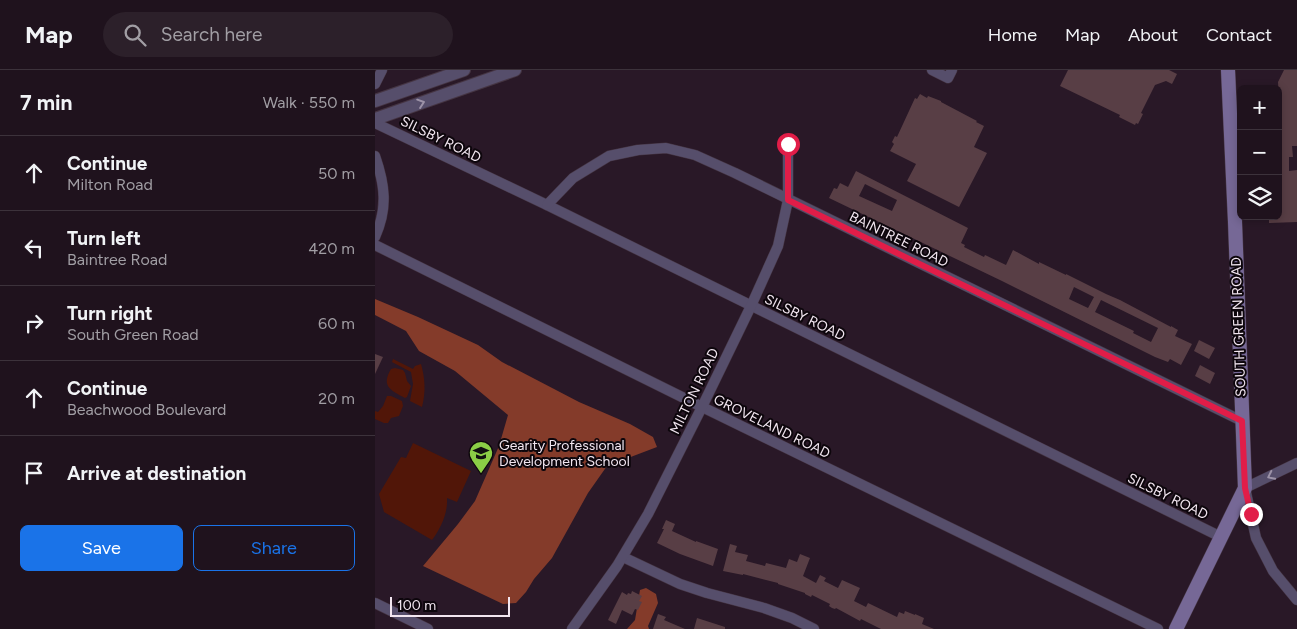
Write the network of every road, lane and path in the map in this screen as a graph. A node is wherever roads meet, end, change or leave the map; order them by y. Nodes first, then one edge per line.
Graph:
1 (382, 70) edge
2 (464, 70) edge
3 (515, 70) edge
4 (932, 70) edge
5 (1227, 70) edge
6 (950, 74) edge
7 (375, 84) edge
8 (375, 101) edge
9 (375, 121) edge
10 (788, 144) dead end
11 (375, 156) edge
12 (788, 200) junction
13 (547, 205) junction
14 (375, 237) edge
15 (375, 245) edge
16 (751, 306) junction
17 (703, 407) junction
18 (1242, 421) junction
19 (1297, 463) edge
20 (1245, 488) junction
21 (1221, 537) junction
22 (623, 557) junction
23 (1297, 600) edge
24 (375, 603) edge
25 (428, 629) edge
26 (572, 629) edge
27 (814, 629) edge
28 (1157, 629) edge
29 (1176, 629) edge

1 - 7 street
2 - 8 street
9 -> 3 street
4 - 6 street
5 - 18 main road, SOUTH GREEN ROAD
9 - 13 street, SILSBY ROAD
10 - 12 street, MILTON ROAD
11 - 14 street
12 - 13 street, BAINTREE ROAD
12 - 16 street, MILTON ROAD
12 - 18 street, BAINTREE ROAD
13 - 16 street, SILSBY ROAD
15 - 17 street, GROVELAND ROAD
16 - 17 street, MILTON ROAD
16 - 21 street, SILSBY ROAD
17 - 22 street, MILTON ROAD
17 - 28 street, GROVELAND ROAD
18 - 20 main road, SOUTH GREEN ROAD
19 -> 20 street
20 - 21 main road, SOUTH GREEN ROAD
20 - 23 street
21 - 29 main road, SOUTH GREEN ROAD
22 - 26 street, MILTON ROAD
22 - 27 street
24 - 25 street

